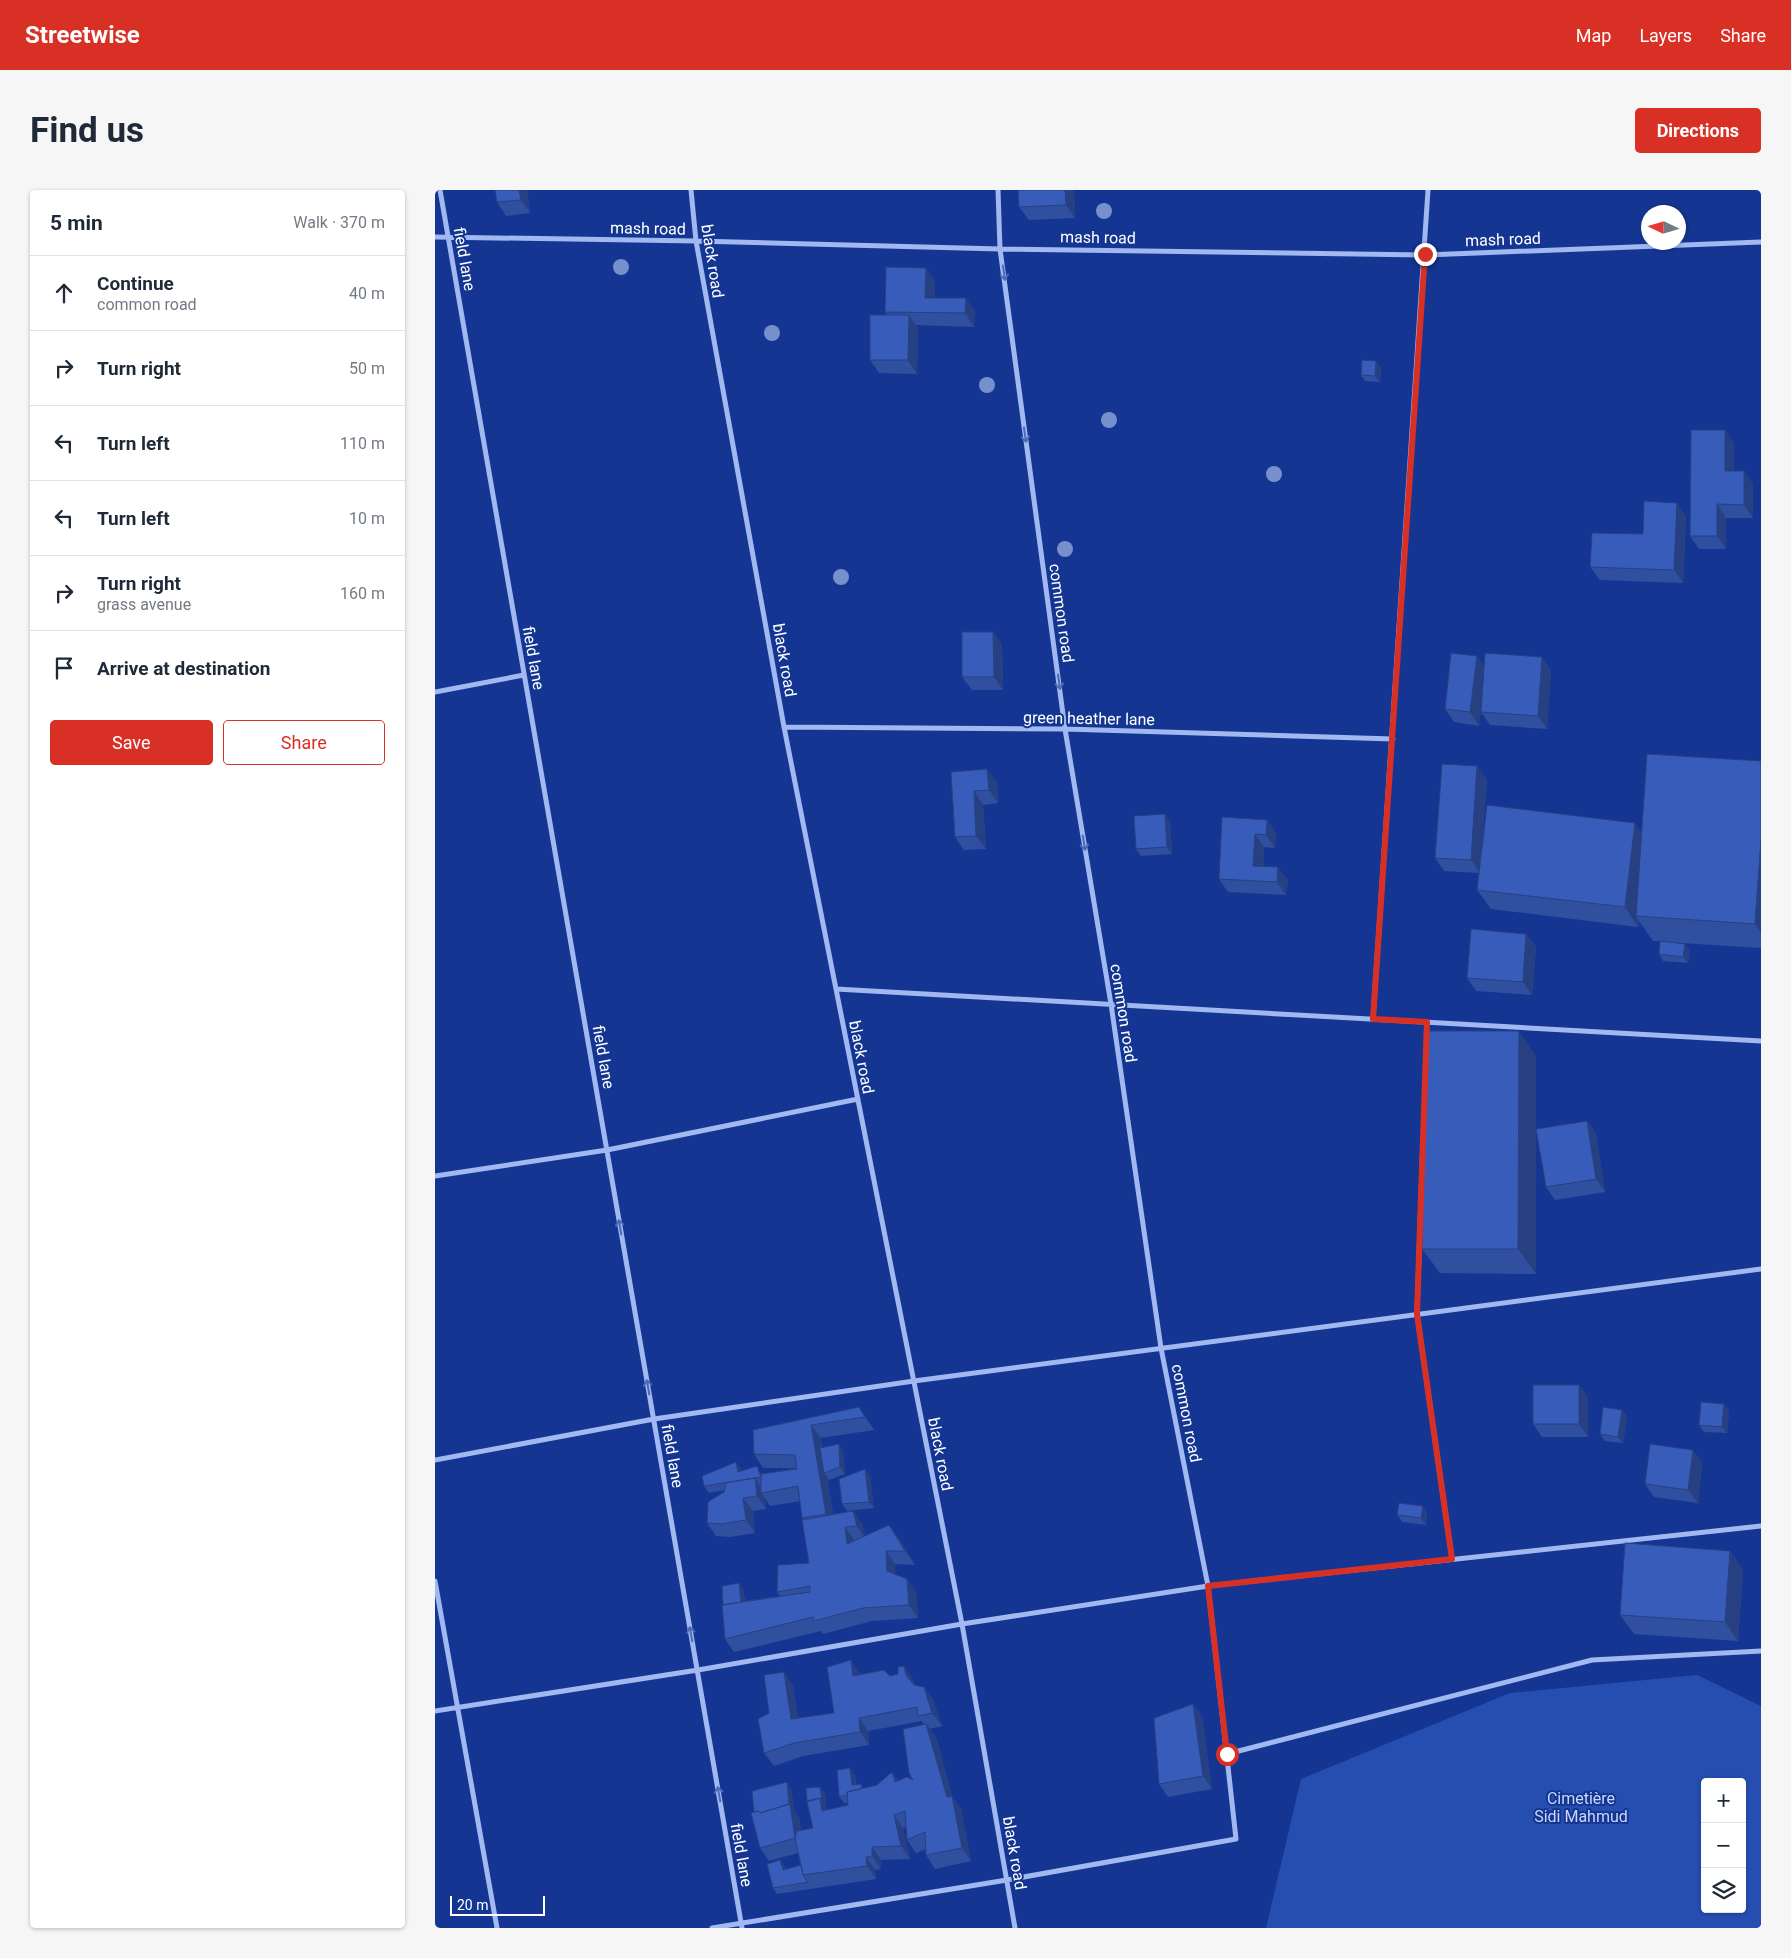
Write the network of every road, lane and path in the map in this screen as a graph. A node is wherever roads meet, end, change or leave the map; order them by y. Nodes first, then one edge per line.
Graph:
1 (440, 190) edge
2 (691, 190) edge
3 (998, 190) edge
4 (1428, 190) edge
5 (435, 237) edge
6 (448, 237) junction
7 (696, 241) junction
8 (1761, 242) edge
9 (1000, 249) junction
10 (1425, 254) junction
11 (524, 675) junction
12 (435, 692) edge
13 (784, 726) junction
14 (1065, 730) junction
15 (1393, 739) junction
16 (836, 989) junction
17 (1111, 1004) junction
18 (1373, 1019) junction
19 (1427, 1022) junction
20 (1427, 1032) edge
21 (1761, 1041) edge
22 (858, 1099) junction
23 (1423, 1129) edge
24 (607, 1150) junction
25 (435, 1176) edge
26 (1761, 1268) edge
27 (1417, 1314) junction
28 (1161, 1348) junction
29 (914, 1381) junction
30 (654, 1419) junction
31 (435, 1460) edge
32 (1761, 1526) edge
33 (1452, 1559) junction
34 (435, 1581) edge
35 (1208, 1586) junction
36 (962, 1624) junction
37 (1761, 1650) edge
38 (697, 1670) junction
39 (457, 1707) junction
40 (435, 1711) edge
41 (1227, 1754) junction
42 (1007, 1880) junction
43 (742, 1926) edge
44 (497, 1928) edge
45 (713, 1928) edge
46 (1015, 1928) edge

1 - 6 street, field lane
2 - 7 street, black road
3 - 9 street, common road
4 - 10 street
5 - 6 street, mash road
6 - 7 street, mash road
6 - 11 street, field lane
7 - 9 street, mash road
7 - 13 street, black road
8 - 10 street, mash road
9 - 10 street, mash road
9 -> 14 street, common road
10 - 15 street
11 - 12 street
11 - 24 street, field lane
13 - 14 street, green heather lane
13 - 16 street, black road
14 - 15 street, green heather lane
14 -> 17 street, common road
15 - 18 street
16 - 17 street
16 - 22 street, black road
17 - 18 street
17 - 28 street, common road
18 - 19 street
19 - 20 street
19 - 21 street
22 - 24 street
22 - 29 street, black road
23 - 27 street
24 - 25 street
30 -> 24 street, field lane
26 - 27 street
27 - 28 street
27 - 33 street
28 - 29 street
28 - 35 street, common road
29 - 30 street
29 - 36 street, black road
30 - 31 street
38 -> 30 street, field lane
32 - 33 street
33 - 35 street
34 - 39 street
35 - 36 street
35 - 41 street, common road
36 - 38 street
36 - 42 street, black road
37 - 41 street
38 - 39 street
43 -> 38 street, field lane
39 - 40 street
39 - 44 street
41 - 42 street, common road
42 - 43 street
42 - 46 street, black road
43 - 45 street

